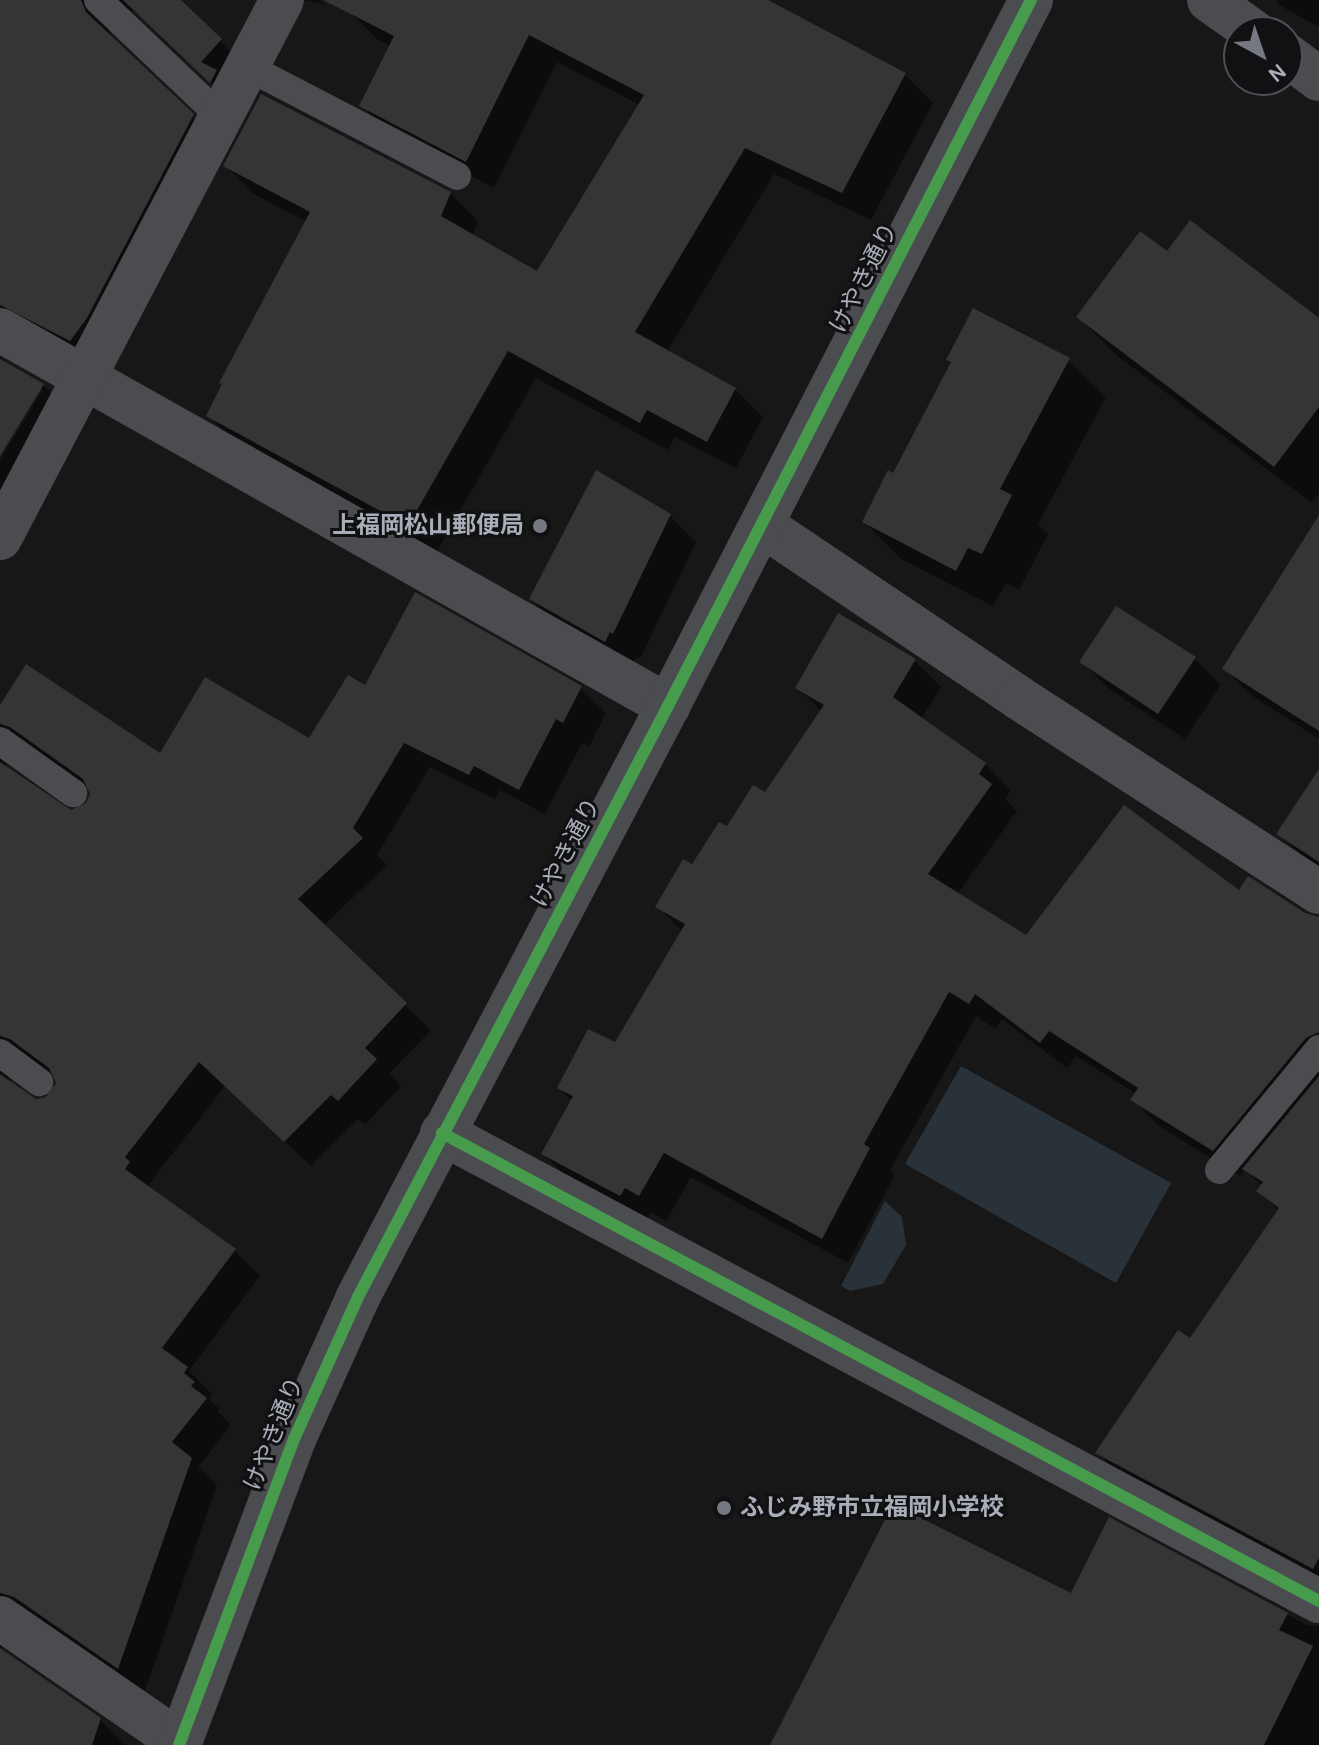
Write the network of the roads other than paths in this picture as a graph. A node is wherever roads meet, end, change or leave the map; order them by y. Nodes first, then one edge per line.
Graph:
1 (98, 0) edge
2 (282, 0) edge
3 (1031, 0) edge
4 (1209, 0) edge
5 (1232, 16) edge
6 (246, 66) junction
7 (220, 116) junction
8 (457, 176) dead end
9 (0, 330) edge
10 (82, 378) junction
11 (762, 525) junction
12 (0, 538) edge
13 (668, 706) junction
14 (0, 741) edge
15 (73, 793) dead end
16 (1319, 892) edge
17 (1319, 1049) edge
18 (0, 1053) edge
19 (39, 1082) dead end
20 (442, 1133) junction
21 (1219, 1170) dead end
22 (1319, 1601) edge
23 (0, 1618) edge
24 (180, 1744) edge

1 - 7 lane
2 - 6 street
3 - 11 street, けやき通り
4 - 5 street
6 - 7 street
6 - 8 lane
7 - 10 street
9 - 10 street
10 - 12 street
10 - 13 street
11 - 13 street, けやき通り
11 - 16 street
13 - 20 street, けやき通り
14 - 15 lane
17 - 21 lane
18 - 19 lane
20 - 22 street
20 - 24 street, けやき通り
23 - 24 street

